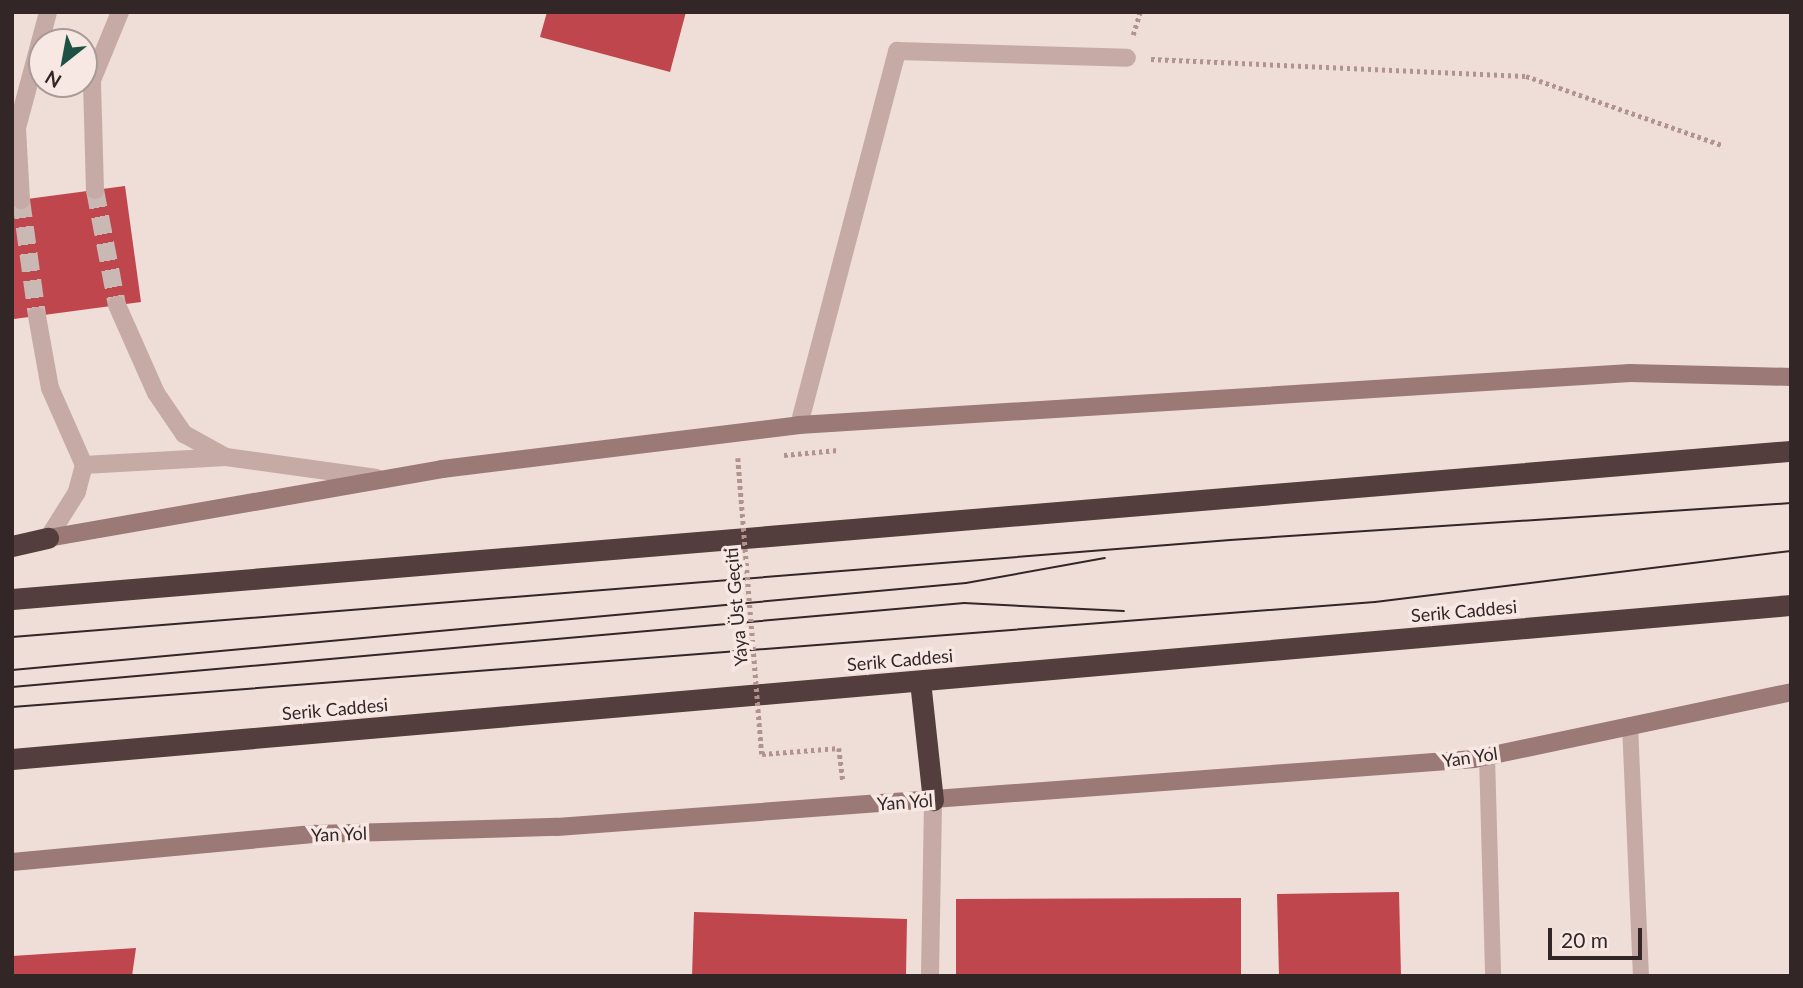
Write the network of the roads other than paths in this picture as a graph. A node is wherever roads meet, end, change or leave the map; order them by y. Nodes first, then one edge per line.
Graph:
1 (48, 12) edge
2 (120, 12) edge
3 (1127, 58) road end
4 (96, 190) tunnel mouth
5 (21, 200) tunnel mouth
6 (117, 305) tunnel mouth
7 (37, 316) tunnel mouth
8 (1791, 377) edge
9 (799, 425) junction
10 (1791, 451) edge
11 (226, 457) junction
12 (84, 465) junction
13 (384, 479) junction
14 (48, 538) junction
15 (12, 545) edge
16 (12, 598) edge
17 (1791, 605) edge
18 (920, 681) junction
19 (1791, 692) edge
20 (1630, 726) junction
21 (1486, 756) junction
22 (12, 759) edge
23 (933, 800) junction
24 (12, 862) edge
25 (930, 976) edge
26 (1493, 976) edge
27 (1641, 976) edge

1 - 5 street
2 - 4 street
3 - 9 street
6 - 11 street
7 - 12 street
8 - 9 street
9 - 13 street
10 - 16 highway
11 - 12 street
11 - 13 street
12 - 14 street
13 - 14 street
14 - 15 highway
17 - 18 highway, Serik Caddesi
18 - 22 highway, Serik Caddesi
18 - 23 highway
19 - 20 street, Yan Yol
20 - 21 street, Yan Yol
20 - 27 lane
21 - 23 street, Yan Yol
21 - 26 lane
23 - 24 street, Yan Yol
23 - 25 street

